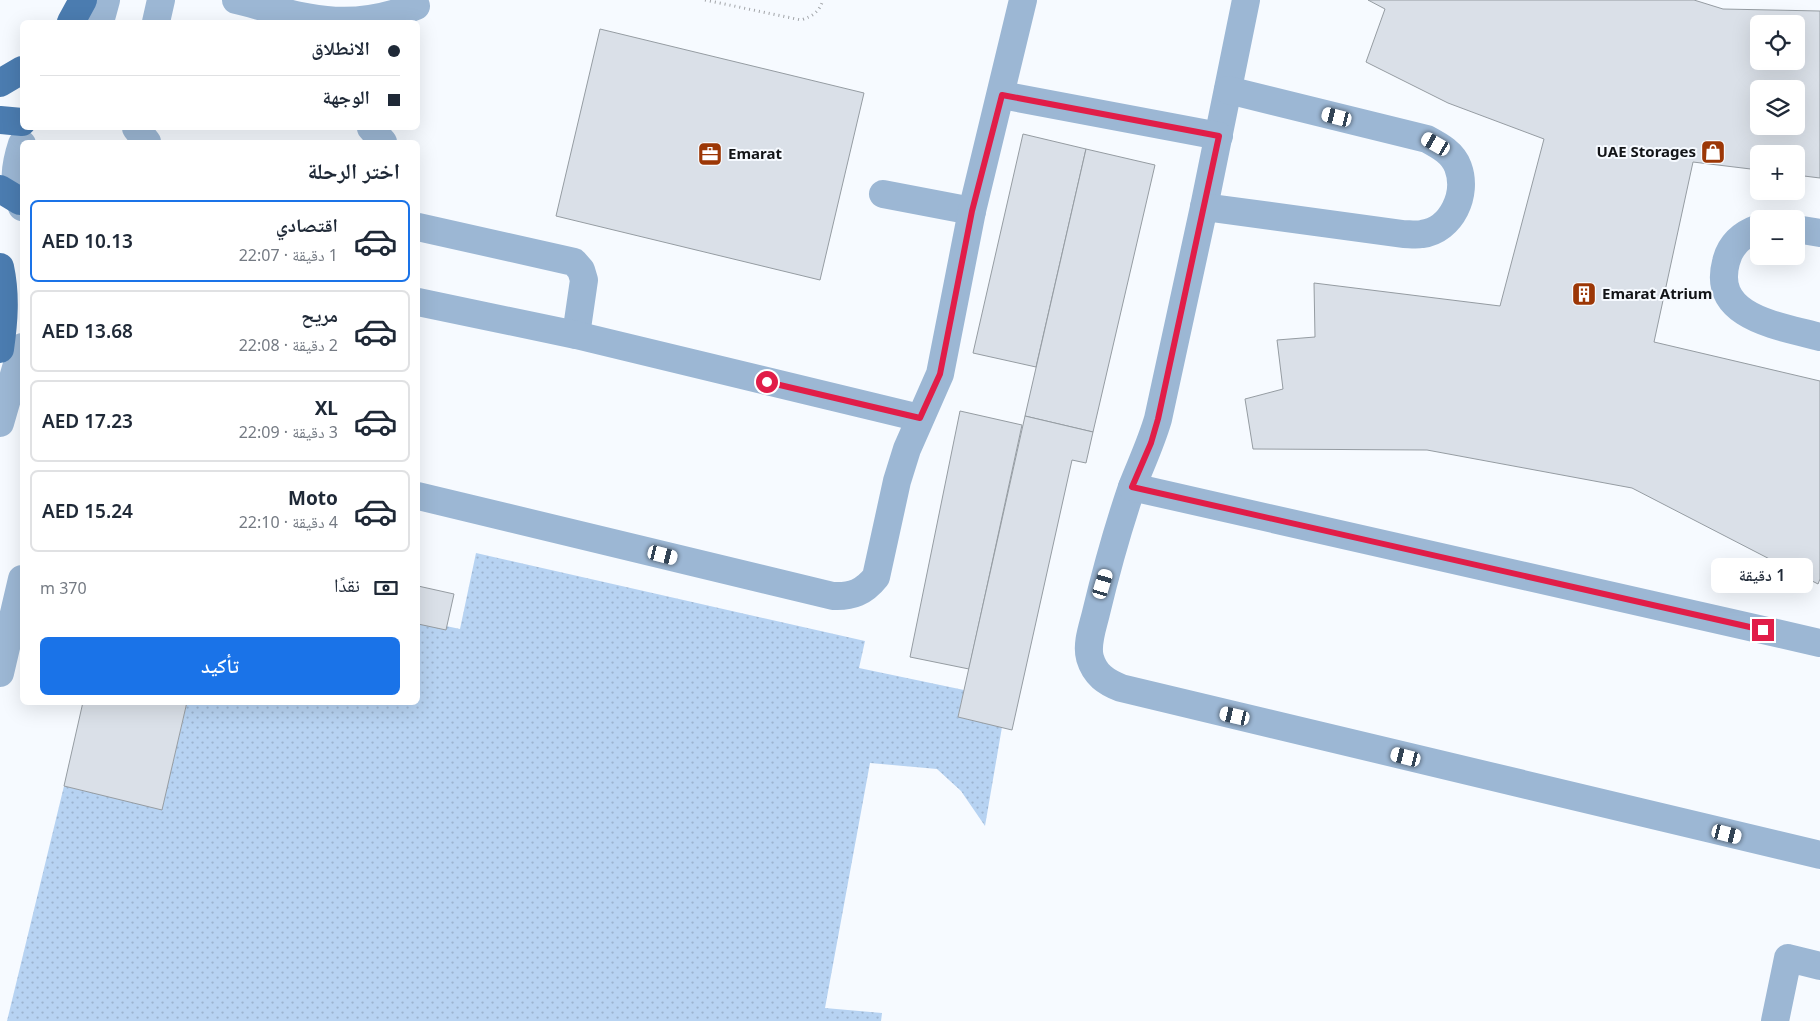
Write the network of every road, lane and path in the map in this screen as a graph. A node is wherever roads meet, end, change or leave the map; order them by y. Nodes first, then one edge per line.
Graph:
1 (83, 0) edge
2 (106, 0) edge
3 (161, 0) edge
4 (236, 0) edge
5 (705, 0) edge
6 (823, 0) edge
7 (1023, 0) edge
8 (1246, 0) edge
9 (416, 10) edge
10 (71, 20) edge
11 (101, 20) edge
12 (156, 20) edge
13 (325, 20) edge
14 (376, 20) edge
15 (20, 71) edge
16 (0, 83) edge
17 (1228, 90) junction
18 (1002, 95) junction
19 (0, 120) edge
20 (20, 122) edge
21 (373, 130) edge
22 (1219, 136) junction
23 (381, 140) edge
24 (20, 152) edge
25 (883, 194) dead end
26 (14, 199) edge
27 (1204, 207) junction
28 (972, 211) junction
29 (420, 227) edge
30 (1805, 230) edge
31 (1750, 233) edge
32 (1820, 233) edge
33 (0, 267) edge
34 (420, 302) edge
35 (576, 335) junction
36 (1820, 337) edge
37 (0, 349) edge
38 (20, 354) edge
39 (920, 418) junction
40 (0, 422) edge
41 (1132, 487) junction
42 (420, 496) edge
43 (20, 588) edge
44 (1820, 643) edge
45 (0, 673) edge
46 (1820, 855) edge
47 (1819, 968) edge
48 (1775, 1021) edge

1 - 10 main road
2 - 11 street
3 - 12 street
4 - 13 street
5 - 6 path
7 - 18 street
8 - 17 street
9 - 14 street
15 - 16 main road
17 - 22 street
17 - 27 street
18 - 22 street
18 - 28 street
19 - 20 main road
21 - 23 street
22 - 27 street
24 - 26 street
25 - 28 street
27 - 41 street
28 - 39 street
29 - 35 street
30 - 32 street
31 - 36 street
33 - 37 main road
34 - 35 street
35 - 39 street
38 - 40 street
39 - 42 street
41 - 44 street
41 - 46 street
43 - 45 street
47 - 48 street

